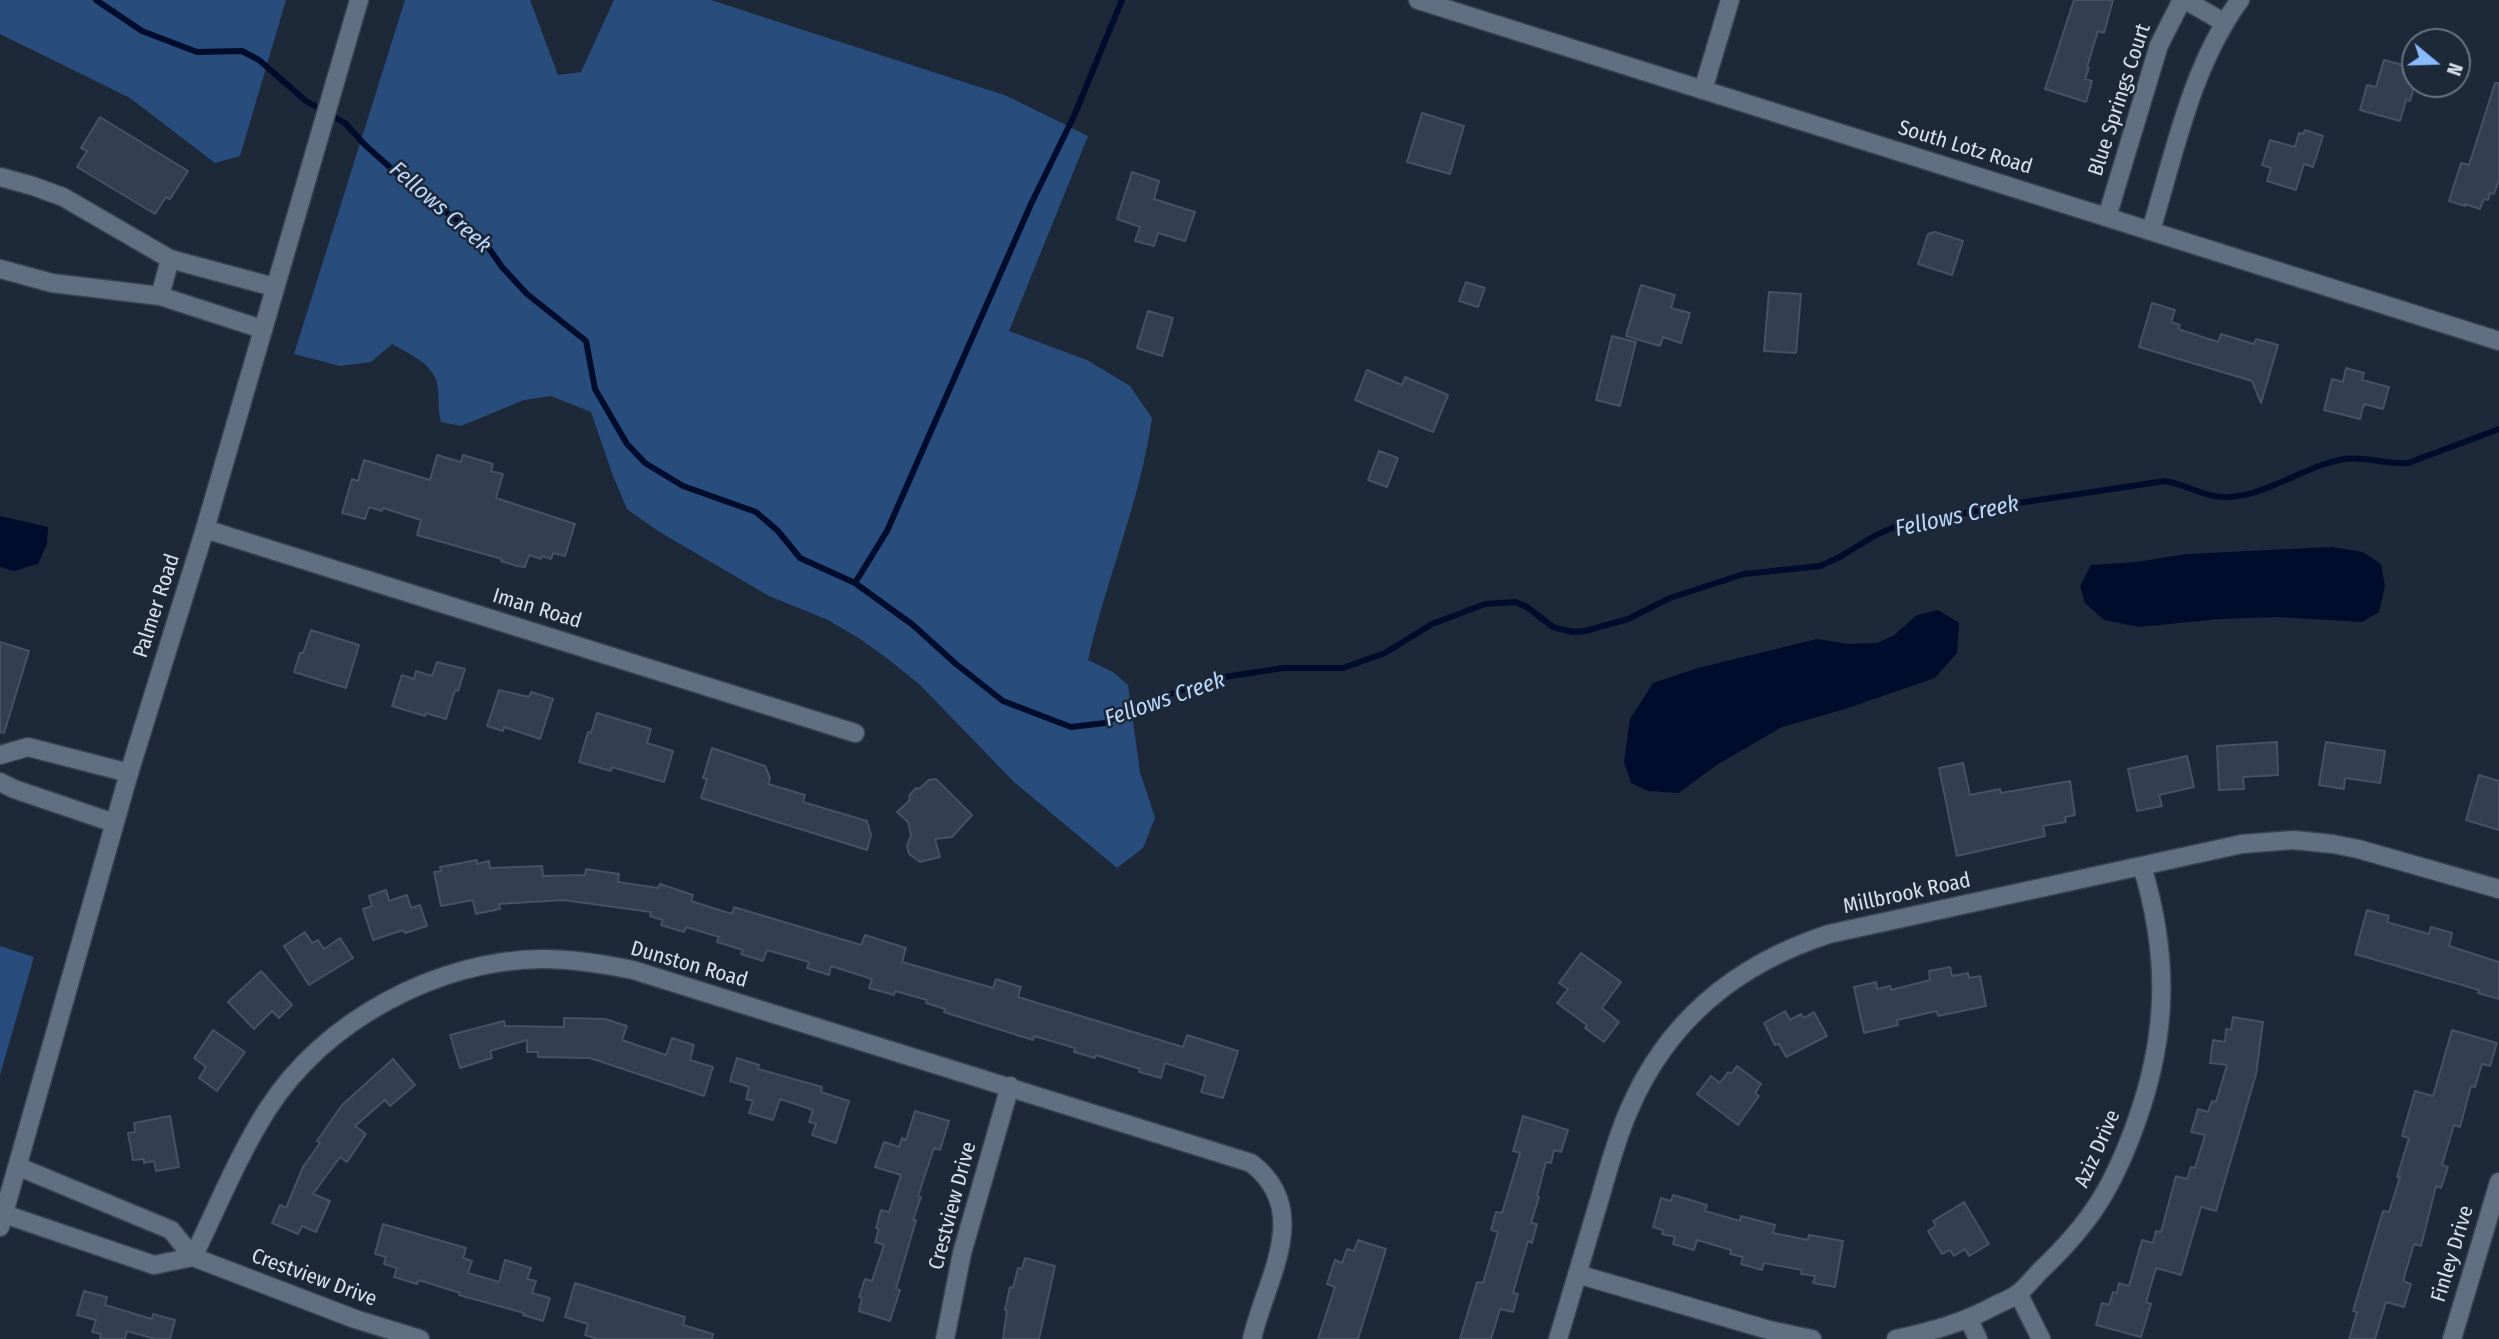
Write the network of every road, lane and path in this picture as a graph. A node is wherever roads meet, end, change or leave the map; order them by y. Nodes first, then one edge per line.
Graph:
1 (359, 0) edge
2 (1418, 0) edge
3 (1730, 0) edge
4 (2184, 0) edge
5 (2240, 0) edge
6 (2225, 23) junction
7 (1703, 90) junction
8 (0, 177) edge
9 (2107, 217) junction
10 (2151, 230) junction
11 (170, 259) junction
12 (0, 269) edge
13 (274, 287) junction
14 (160, 296) junction
15 (262, 329) junction
16 (2499, 341) edge
17 (205, 529) junction
18 (855, 733) dead end
19 (0, 755) edge
20 (129, 773) junction
21 (0, 782) edge
22 (114, 823) junction
23 (2142, 866) junction
24 (2499, 889) edge
25 (1010, 1086) junction
26 (19, 1167) junction
27 (2499, 1182) edge
28 (2, 1221) edge
29 (193, 1257) junction
30 (1577, 1274) junction
31 (2018, 1293) junction
32 (1969, 1320) junction
33 (420, 1339) edge
34 (945, 1339) edge
35 (1252, 1339) edge
36 (1558, 1339) edge
37 (1812, 1339) edge
38 (1896, 1339) edge
39 (1978, 1339) edge
40 (2041, 1339) edge
41 (2452, 1339) edge

1 - 13 street, Palmer Road
2 - 7 street, South Lotz Road
3 - 7 street
4 - 6 street
4 - 9 street, Blue Springs Court
5 - 6 street
6 - 10 street
7 - 9 street, South Lotz Road
8 - 11 street
9 - 10 street, South Lotz Road
10 - 16 street, South Lotz Road
11 - 13 street
11 - 14 street
12 - 14 street
13 - 15 street, Palmer Road
14 - 15 street
15 - 17 street, Palmer Road
17 - 18 street, Iman Road
17 - 20 street, Palmer Road
19 - 20 street
20 - 22 street, Palmer Road
21 - 22 street
22 - 26 street, Palmer Road
23 - 24 street, Millbrook Road
23 - 30 street, Millbrook Road
23 - 31 street, Aziz Drive
25 - 29 street, Dunston Road
25 - 34 street, Crestview Drive
25 - 35 street, Dunston Road
26 - 28 street, Palmer Road
26 - 29 street, Crestview Drive
27 - 41 street, Finley Drive
28 - 29 street
29 - 33 street, Crestview Drive
30 - 36 street, Millbrook Road
30 - 37 street
31 - 32 street, Aziz Drive
31 - 40 street
32 - 38 street, Aziz Drive
32 - 39 street

